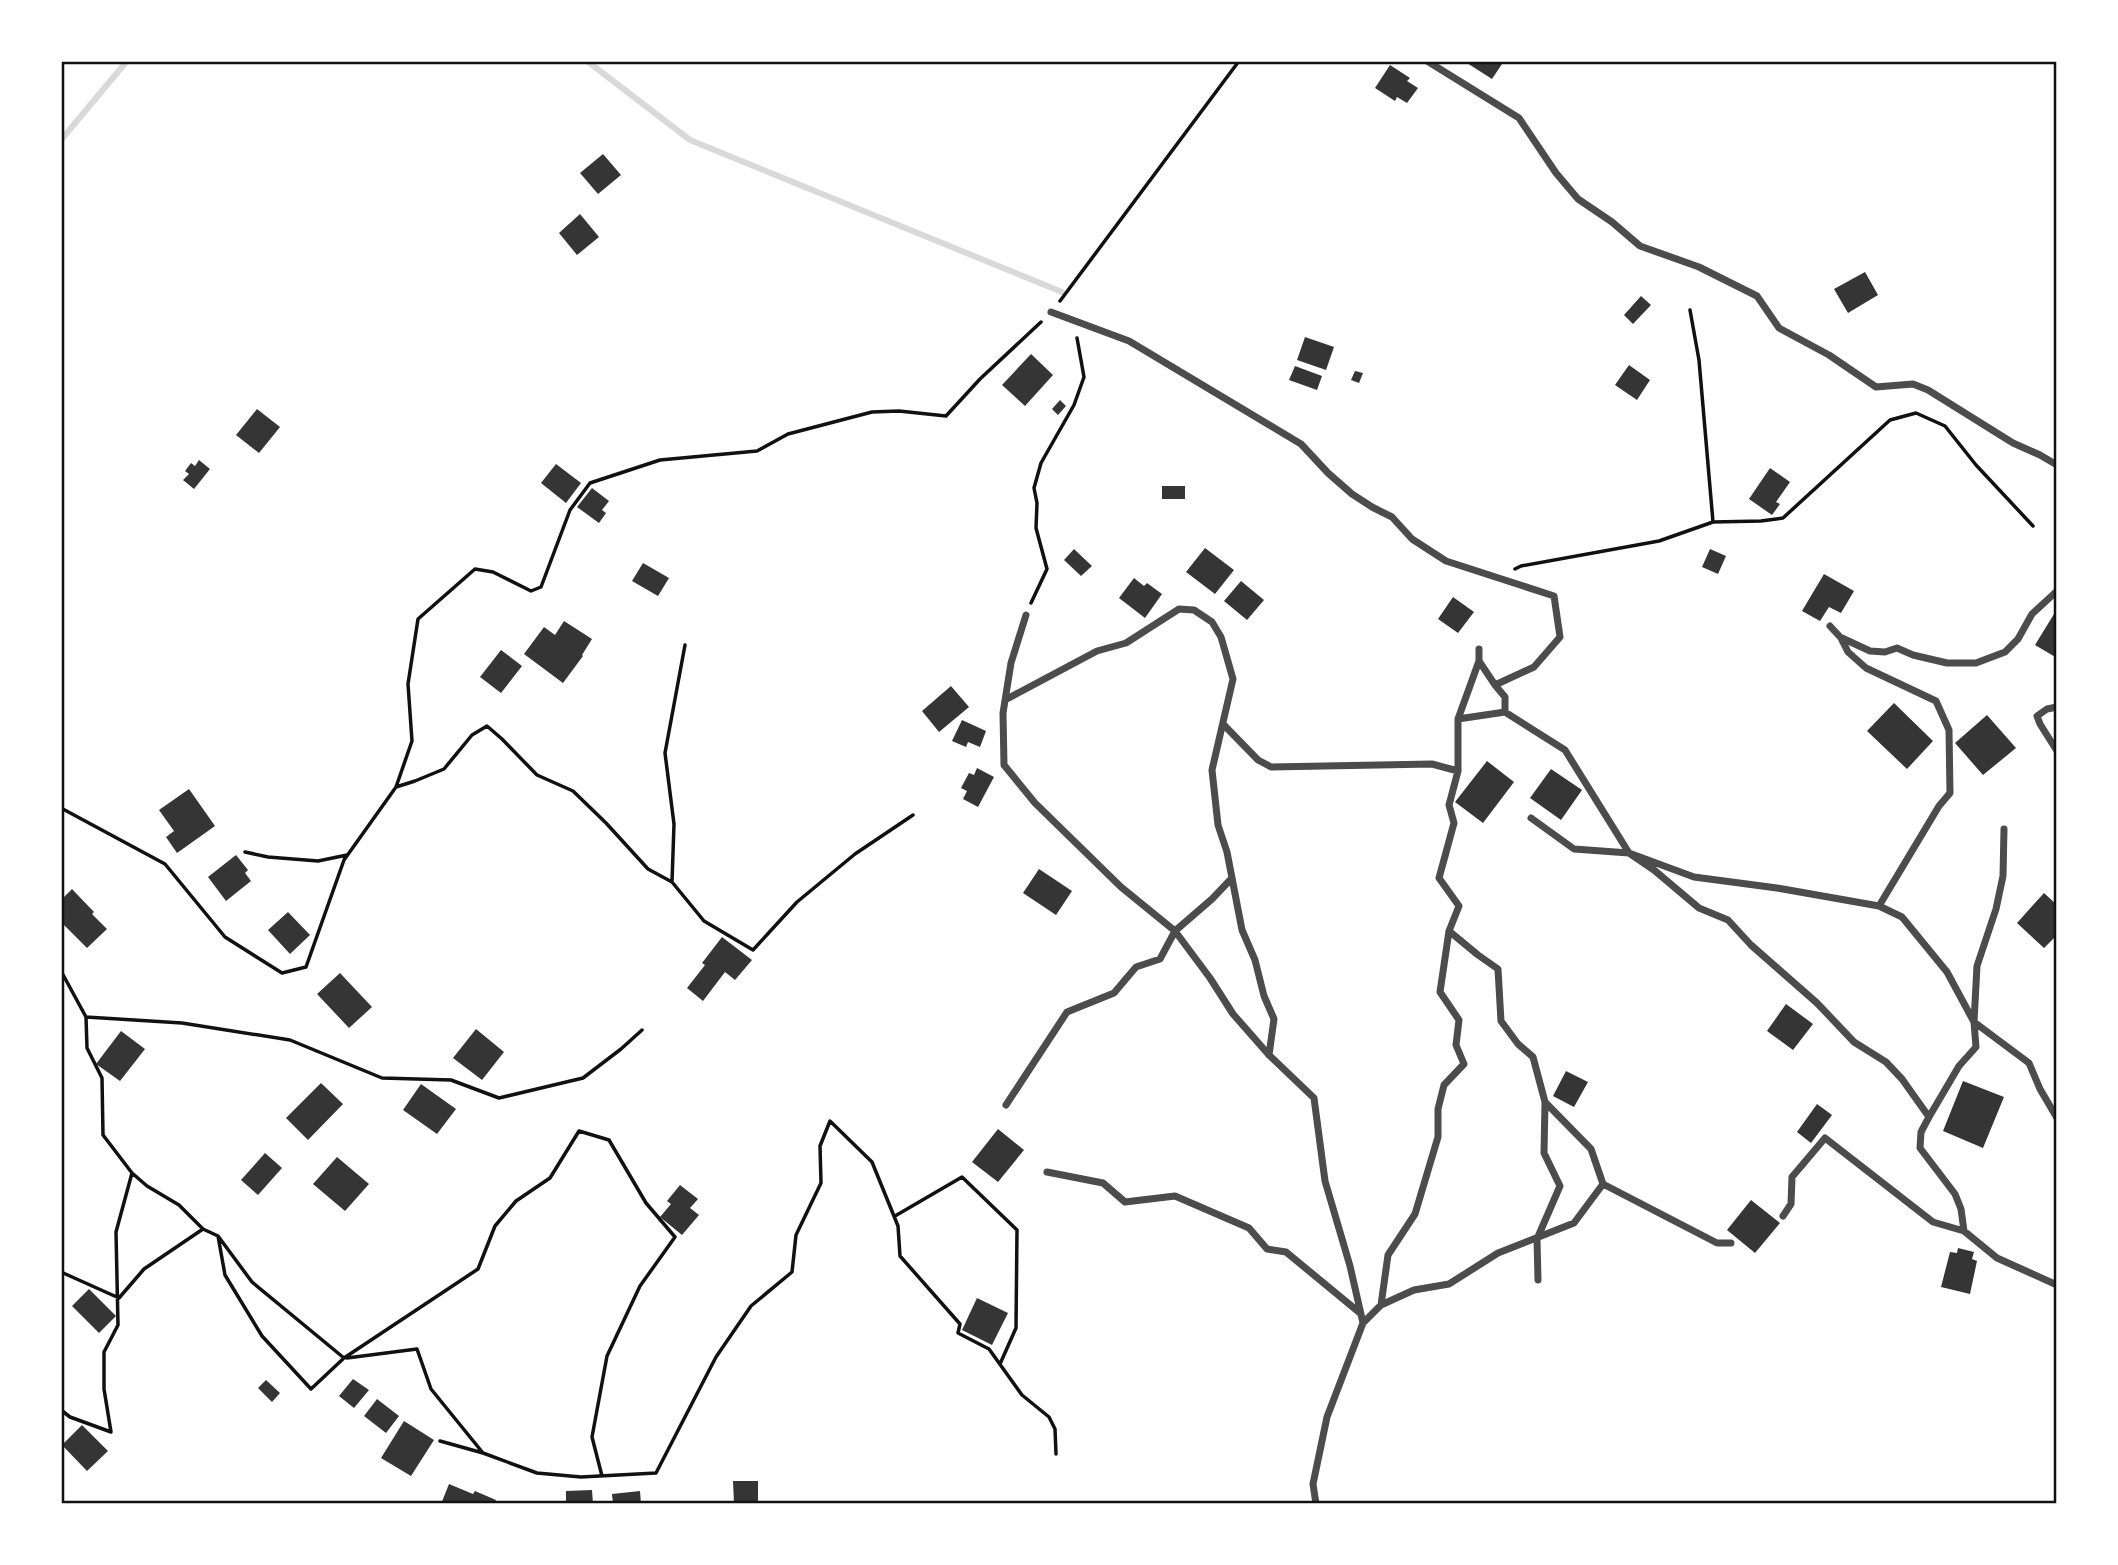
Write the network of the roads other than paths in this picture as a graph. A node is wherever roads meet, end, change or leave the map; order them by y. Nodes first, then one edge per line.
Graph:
1 (1427, 61) edge
2 (1051, 312) road end
3 (2057, 465) edge
4 (2057, 591) edge
5 (1026, 615) road end
6 (1830, 626) dead end
7 (1841, 638) junction
8 (1479, 649) dead end
9 (1479, 661) junction
10 (1494, 685) junction
11 (1005, 700) junction
12 (2057, 707) edge
13 (1505, 712) junction
14 (1458, 719) junction
15 (1223, 724) junction
16 (2057, 751) edge
17 (1458, 771) junction
18 (1531, 818) dead end
19 (2004, 829) dead end
20 (1629, 853) junction
21 (1232, 878) junction
22 (1879, 906) junction
23 (1175, 931) junction
24 (1449, 931) junction
25 (1973, 1022) junction
26 (1269, 1055) junction
27 (1545, 1102) junction
28 (1006, 1105) dead end
29 (1929, 1117) junction
30 (2057, 1118) edge
31 (1046, 1172) dead end
32 (1602, 1184) junction
33 (1783, 1216) dead end
34 (1965, 1231) junction
35 (1537, 1239) junction
36 (1731, 1242) dead end
37 (1538, 1280) dead end
38 (2057, 1284) edge
39 (1381, 1305) junction
40 (1360, 1313) junction
41 (1363, 1323) junction
42 (1315, 1504) edge

1 - 3 street
2 - 10 street
4 - 7 street
5 - 11 street
6 - 7 street
7 - 22 street
8 - 9 street
9 - 10 street
9 - 14 street
10 - 13 street
11 - 15 street
11 - 23 street
12 - 16 street
13 - 14 street
13 - 20 street
14 - 17 street
15 - 17 street
15 - 21 street
17 - 24 street
18 - 20 street
19 - 25 street
20 - 22 street
20 - 29 street
21 - 23 street
21 - 26 street
22 - 25 street
23 - 26 street
23 - 28 street
24 - 27 street
24 - 39 street
25 - 29 street
25 - 30 street
26 - 40 street
27 - 32 street
27 - 35 street
29 - 34 street
31 - 40 street
32 - 35 street
32 - 36 street
33 - 34 street
34 - 38 street
35 - 37 street
35 - 39 street
39 - 41 street
40 - 41 street
41 - 42 street

